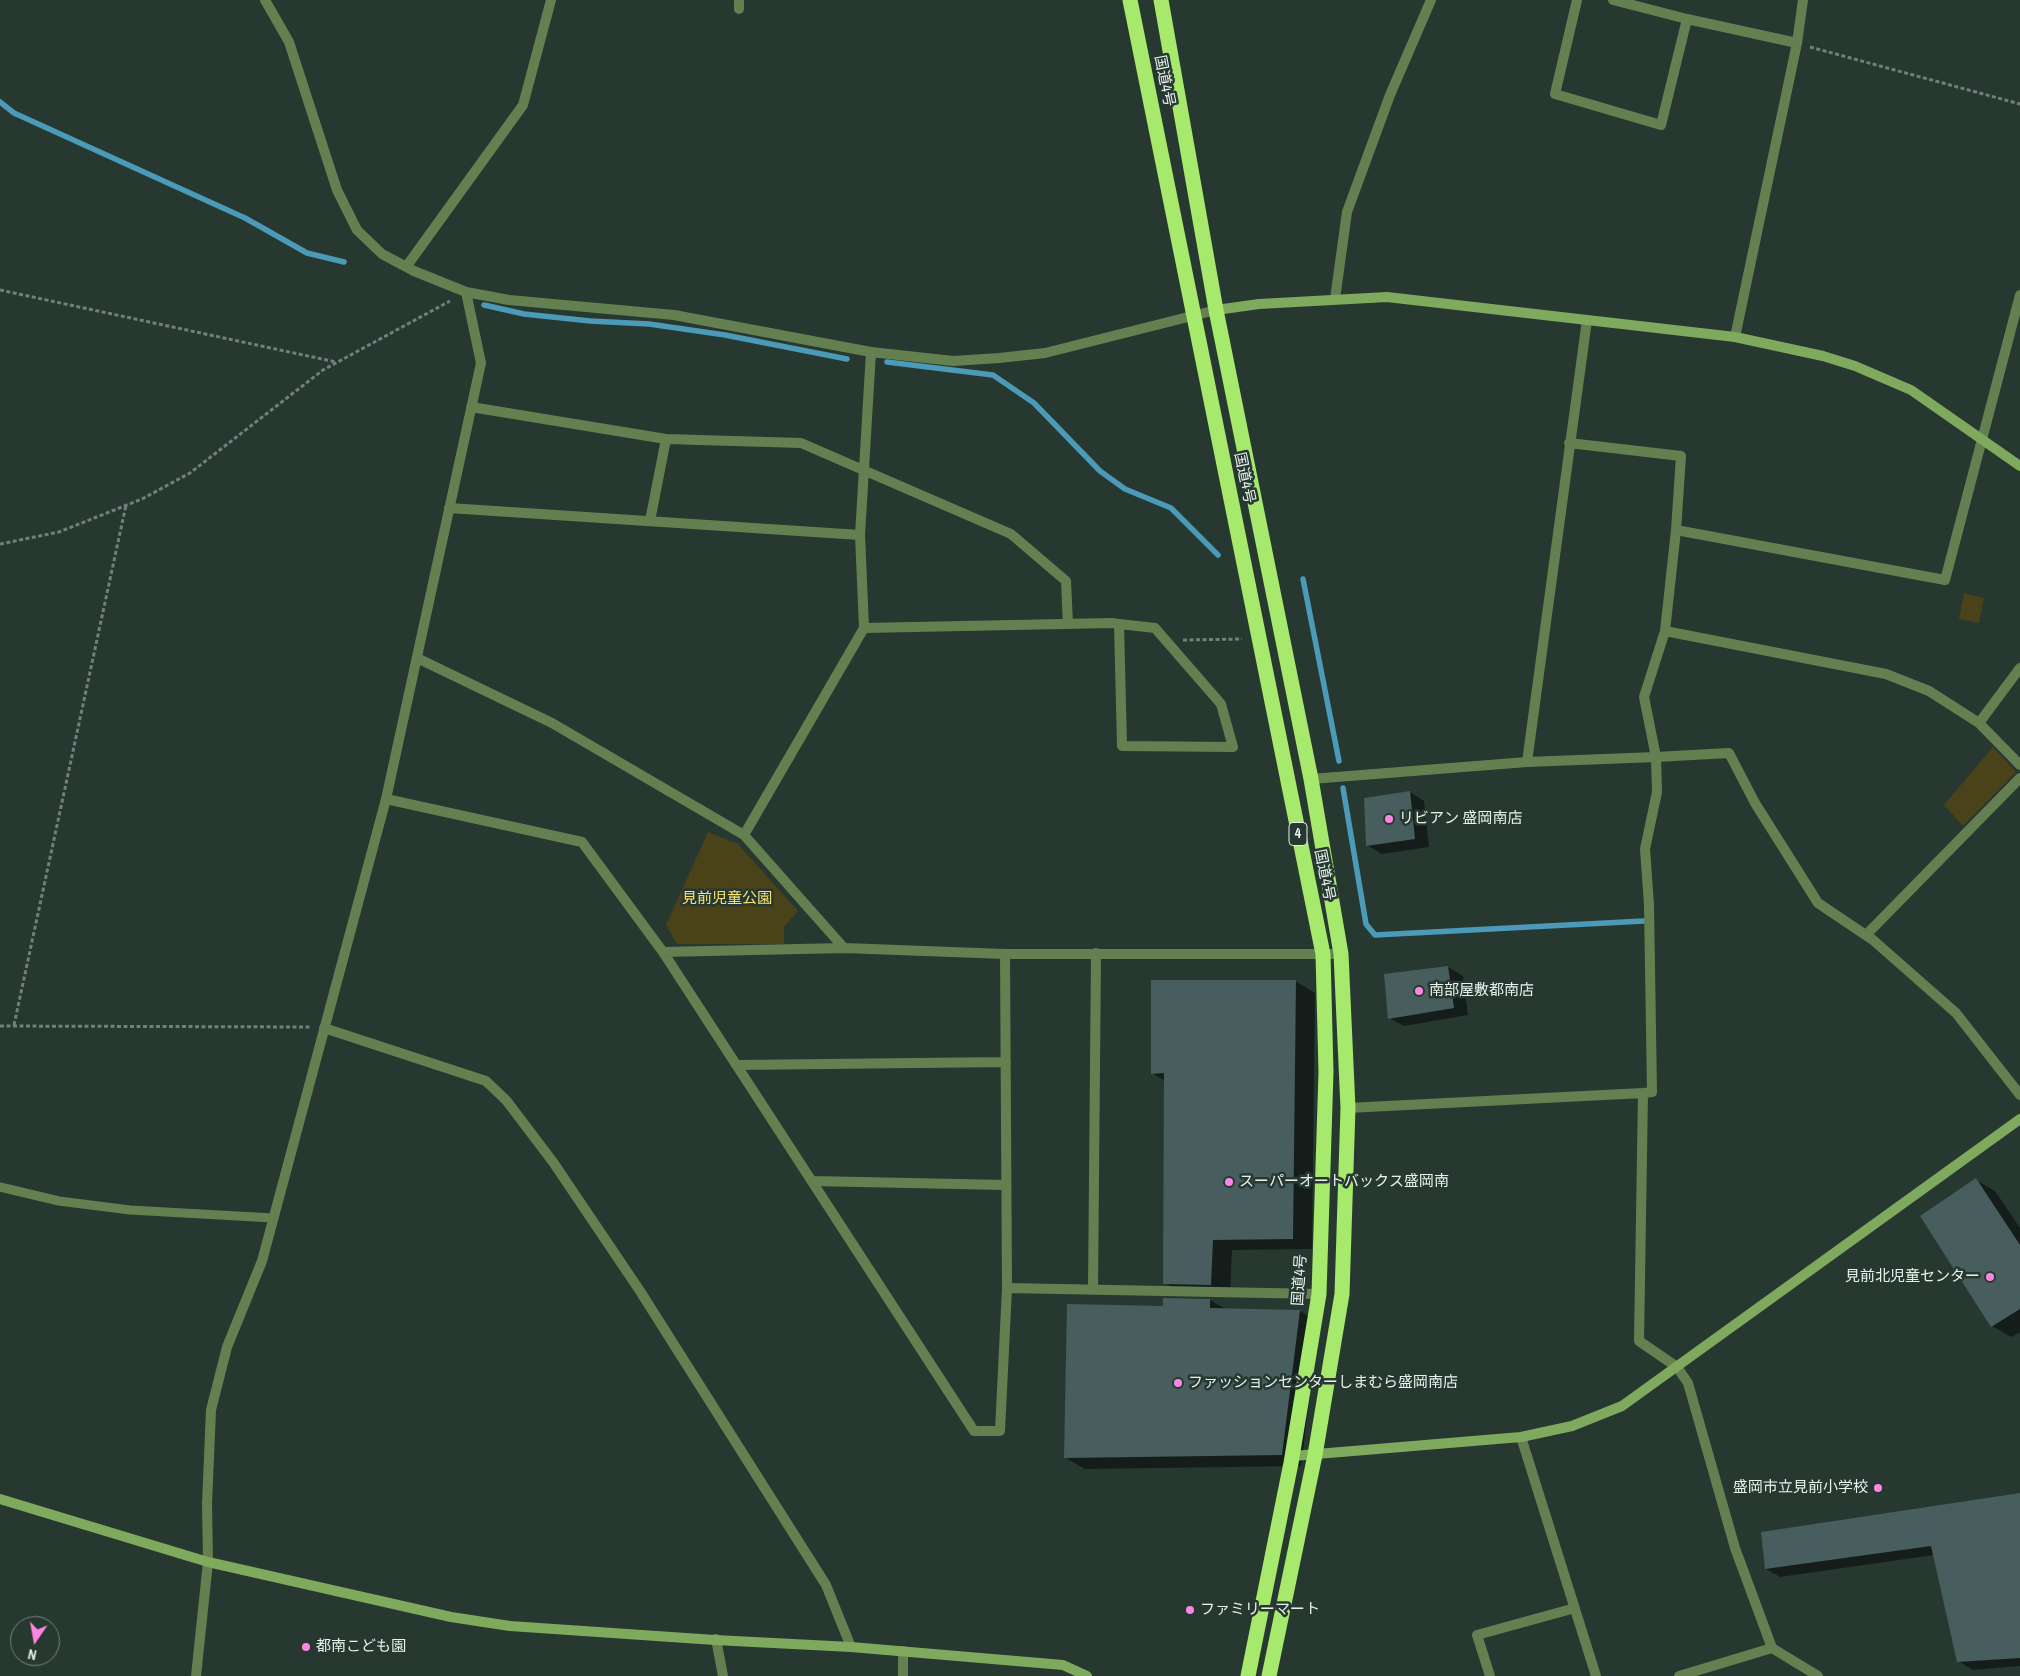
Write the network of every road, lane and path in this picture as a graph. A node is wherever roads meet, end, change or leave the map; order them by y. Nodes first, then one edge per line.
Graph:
1 (265, 0) edge
2 (551, 0) edge
3 (1130, 0) edge
4 (1161, 0) edge
5 (1432, 0) edge
6 (1577, 0) edge
7 (1615, 0) edge
8 (1803, 0) edge
9 (1687, 19) junction
10 (1797, 44) junction
11 (2020, 104) edge
12 (406, 267) junction
13 (0, 290) edge
14 (466, 292) junction
15 (2020, 295) edge
16 (1334, 299) junction
17 (1216, 310) junction
18 (1193, 316) junction
19 (1587, 320) junction
20 (1735, 337) junction
21 (871, 352) junction
22 (337, 362) junction
23 (471, 407) junction
24 (666, 439) junction
25 (1982, 440) junction
26 (1569, 443) junction
27 (2020, 466) edge
28 (864, 470) junction
29 (126, 505) junction
30 (449, 508) junction
31 (650, 521) junction
32 (1676, 530) junction
33 (860, 535) junction
34 (0, 544) edge
35 (1068, 624) junction
36 (1119, 624) junction
37 (864, 628) junction
38 (1665, 631) junction
39 (1258, 638) junction
40 (1165, 640) junction
41 (417, 658) junction
42 (2020, 668) edge
43 (1979, 723) junction
44 (1656, 757) junction
45 (1527, 762) junction
46 (2020, 765) edge
47 (2020, 778) edge
48 (1311, 779) junction
49 (386, 799) junction
50 (744, 835) junction
51 (1866, 934) junction
52 (844, 948) junction
53 (663, 952) junction
54 (1096, 953) junction
55 (1006, 954) junction
56 (1323, 954) junction
57 (1341, 954) junction
58 (14, 1025) junction
59 (0, 1026) edge
60 (324, 1028) junction
61 (1006, 1062) junction
62 (736, 1065) junction
63 (1643, 1093) junction
64 (2020, 1096) edge
65 (1348, 1108) junction
66 (2020, 1119) edge
67 (812, 1181) junction
68 (1006, 1185) junction
69 (0, 1187) edge
70 (274, 1218) junction
71 (1006, 1288) junction
72 (1093, 1290) junction
73 (1318, 1294) junction
74 (1677, 1367) junction
75 (1521, 1437) junction
76 (1315, 1455) junction
77 (1293, 1456) junction
78 (0, 1499) edge
79 (208, 1562) junction
80 (1575, 1608) junction
81 (716, 1639) junction
82 (851, 1647) junction
83 (1772, 1648) junction
84 (903, 1651) junction
85 (196, 1676) edge
86 (723, 1676) edge
87 (903, 1676) edge
88 (1087, 1676) edge
89 (1248, 1676) edge
90 (1269, 1676) edge
91 (1490, 1676) edge
92 (1596, 1676) edge
93 (1679, 1676) edge
94 (1818, 1676) edge

1 - 12 street
2 - 12 street
3 - 18 highway, 国道4号 / 4
4 - 17 highway, 国道4号 / 4
5 - 16 street
6 - 9 street
7 - 9 street
8 - 10 street
9 - 10 street
10 - 11 path
10 - 20 street
12 - 14 street
13 - 22 path
14 - 21 street
14 - 22 path
14 - 23 street
15 - 25 street
16 - 17 street
16 - 19 street
17 - 18 street
17 - 48 highway, 国道4号 / 4
18 - 21 street
18 - 39 highway, 国道4号 / 4
19 - 20 street
19 - 26 street
20 - 25 street
21 - 28 street
22 - 29 path
23 - 24 street
23 - 30 street
24 - 28 street
24 - 31 street
25 - 27 street
25 - 32 street
26 - 32 street
26 - 45 street
28 - 33 street
28 - 35 street
29 - 34 path
29 - 58 path
30 - 31 street
30 - 41 street
31 - 33 street
32 - 38 street
33 - 37 street
35 - 36 street
35 - 37 street
36 - 40 street
36 - 40 street
37 - 50 street
38 - 43 street
38 - 44 street
39 - 40 path
39 - 56 highway, 国道4号 / 4
41 - 49 street
41 - 50 street
42 - 43 street
43 - 46 street
44 - 45 street
44 - 51 street
44 - 63 street
45 - 48 street
47 - 51 street
48 - 57 highway, 国道4号 / 4
49 - 53 street
49 - 60 street
50 - 52 street
51 - 64 street
52 - 53 street
52 - 55 street
53 - 62 street
54 - 55 street
54 - 56 street
54 - 72 street
55 - 61 street
56 - 57 street
56 - 73 highway, 国道4号 / 4
57 - 65 highway, 国道4号 / 4
58 - 59 path
58 - 60 path
60 - 70 street
60 - 82 street
61 - 62 street
61 - 68 street
62 - 67 street
63 - 65 street
63 - 74 street
65 - 76 highway, 国道4号 / 4
66 - 74 street
67 - 68 street
67 - 71 street
68 - 71 street
69 - 70 lane
70 - 79 street
71 - 72 street
72 - 73 street
73 - 77 highway, 国道4号 / 4
74 - 75 street
74 - 83 street
75 - 76 street
75 - 80 street
76 - 77 street
76 - 90 highway, 国道4号 / 4
77 - 89 highway, 国道4号 / 4
78 - 79 street
79 - 81 street
79 - 85 street
80 - 91 street
80 - 92 street
81 - 82 street
81 - 86 street
82 - 84 street
83 - 93 street
83 - 94 street
84 - 87 street
84 - 88 street

